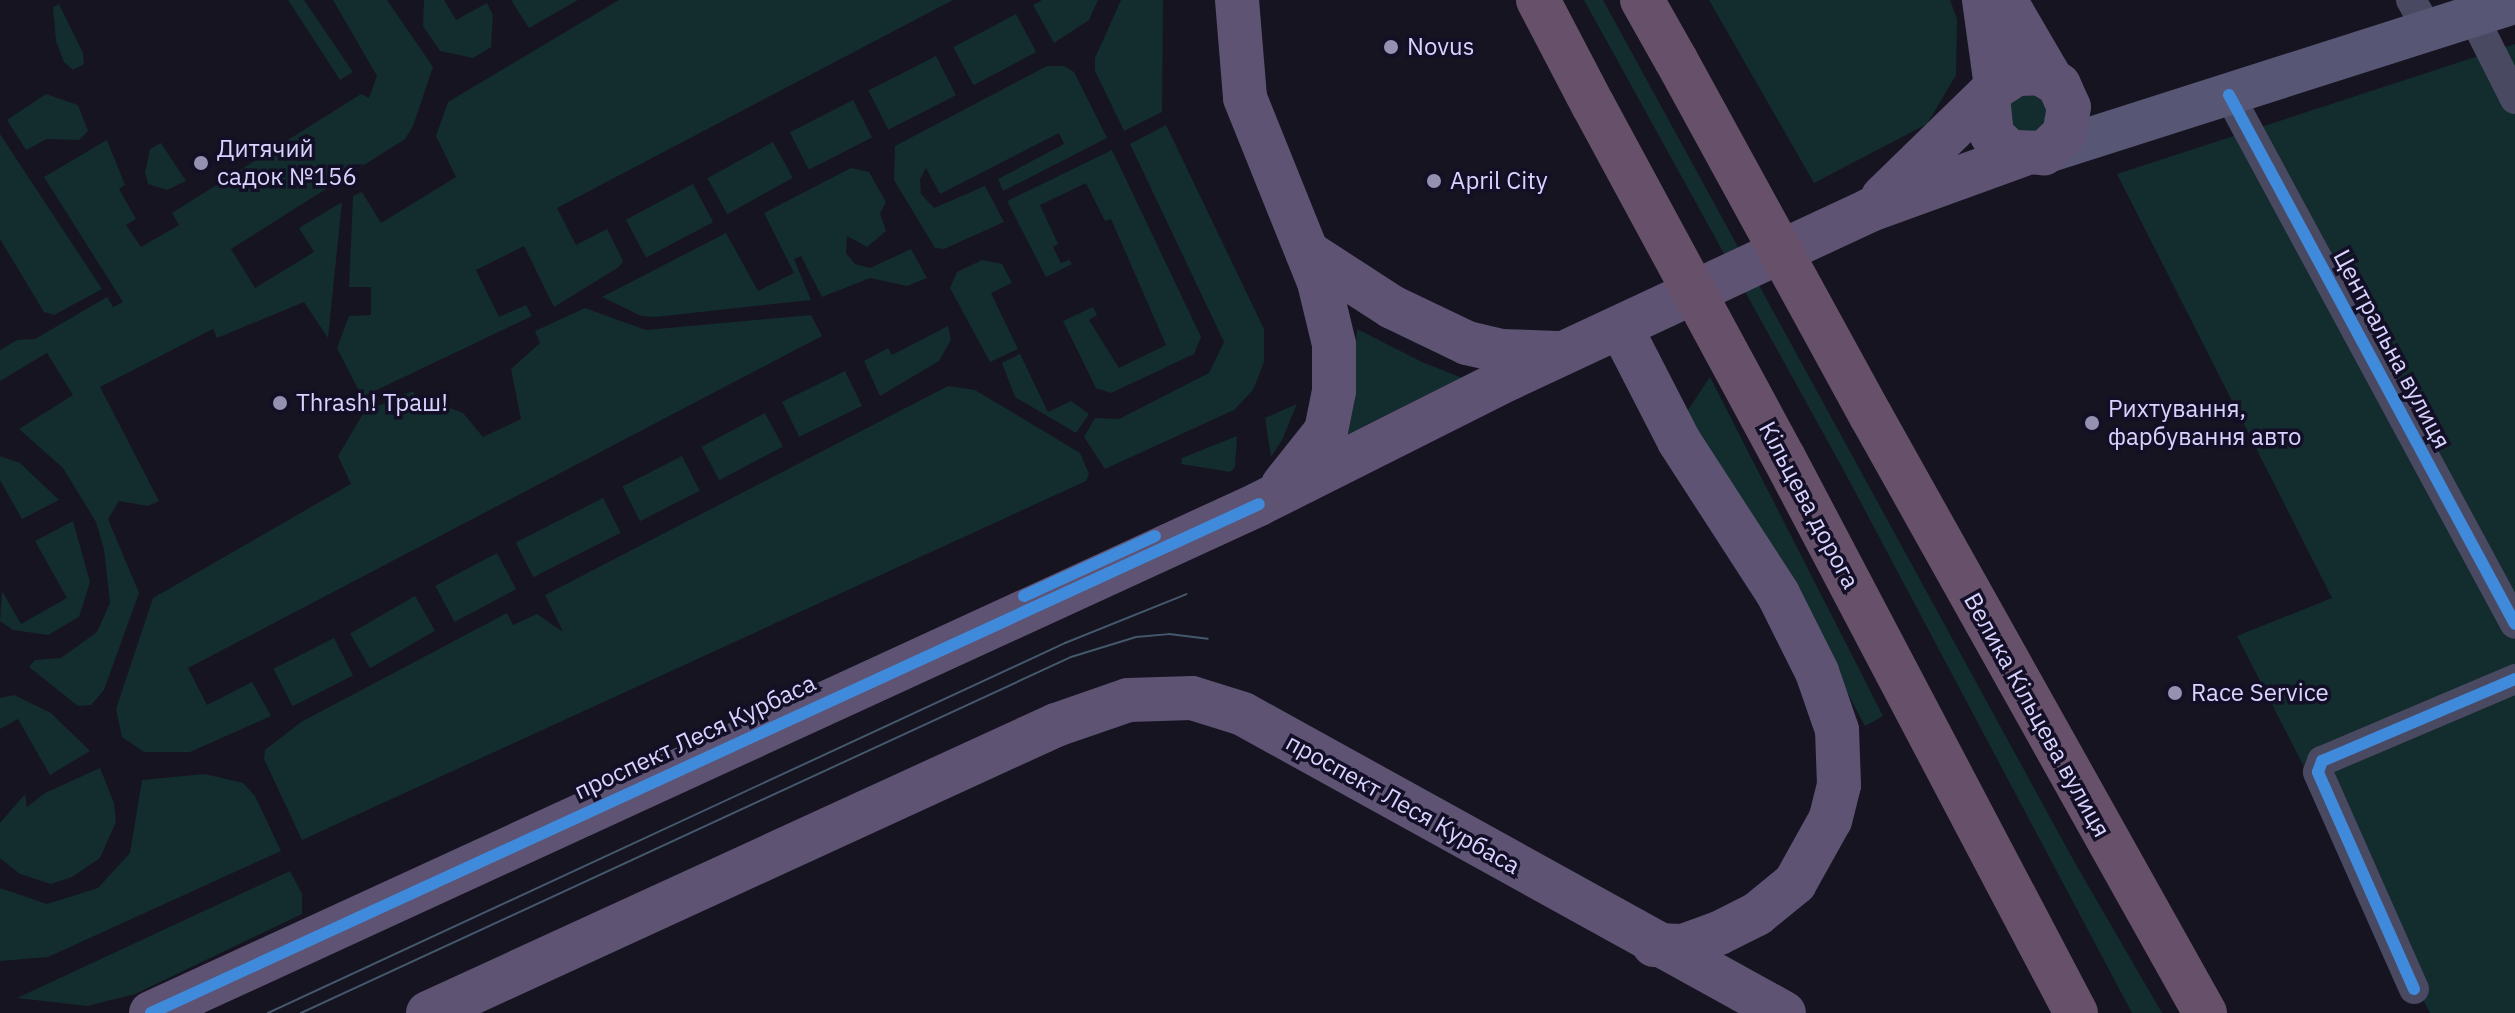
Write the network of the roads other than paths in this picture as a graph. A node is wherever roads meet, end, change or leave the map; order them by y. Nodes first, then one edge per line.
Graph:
1 (1538, 0) edge
2 (1642, 0) edge
3 (1984, 0) edge
4 (2005, 0) edge
5 (2515, 3) edge
6 (1238, 7) edge
7 (2420, 16) edge
8 (2473, 16) junction
9 (2058, 86) junction
10 (1992, 93) junction
11 (2229, 95) junction
12 (2515, 99) edge
13 (2158, 116) junction
14 (2033, 154) junction
15 (1870, 210) junction
16 (1313, 267) junction
17 (1621, 328) junction
18 (1569, 353) junction
19 (1510, 378) junction
20 (1249, 509) junction
21 (2515, 624) edge
22 (2515, 679) edge
23 (1654, 945) junction
24 (2414, 989) dead end
25 (151, 1013) edge
26 (428, 1013) edge
27 (1784, 1013) edge
28 (2076, 1013) edge
29 (2205, 1013) edge

1 - 28 highway, Кільцева дорога, bridge
2 - 29 highway, Велика Кільцева вулиця, bridge
3 - 10 main road
4 - 9 main road
5 - 8 main road
6 - 16 main road
7 - 8 main road
7 - 11 main road
8 - 12 street
9 - 10 main road
9 - 13 main road
9 - 14 main road
10 - 14 main road
10 - 15 main road
11 - 13 main road
11 - 21 street, Центральна вулиця
13 - 14 main road
14 - 15 main road
15 - 17 main road, проспект Леся Курбаса
16 - 18 main road
16 - 19 main road
16 - 20 main road
17 - 18 main road, проспект Леся Курбаса
17 - 23 main road
18 - 19 main road, проспект Леся Курбаса
19 - 20 main road, проспект Леся Курбаса
20 - 25 main road, проспект Леся Курбаса
22 - 24 street
23 - 26 main road, проспект Леся Курбаса
23 - 27 main road, проспект Леся Курбаса

